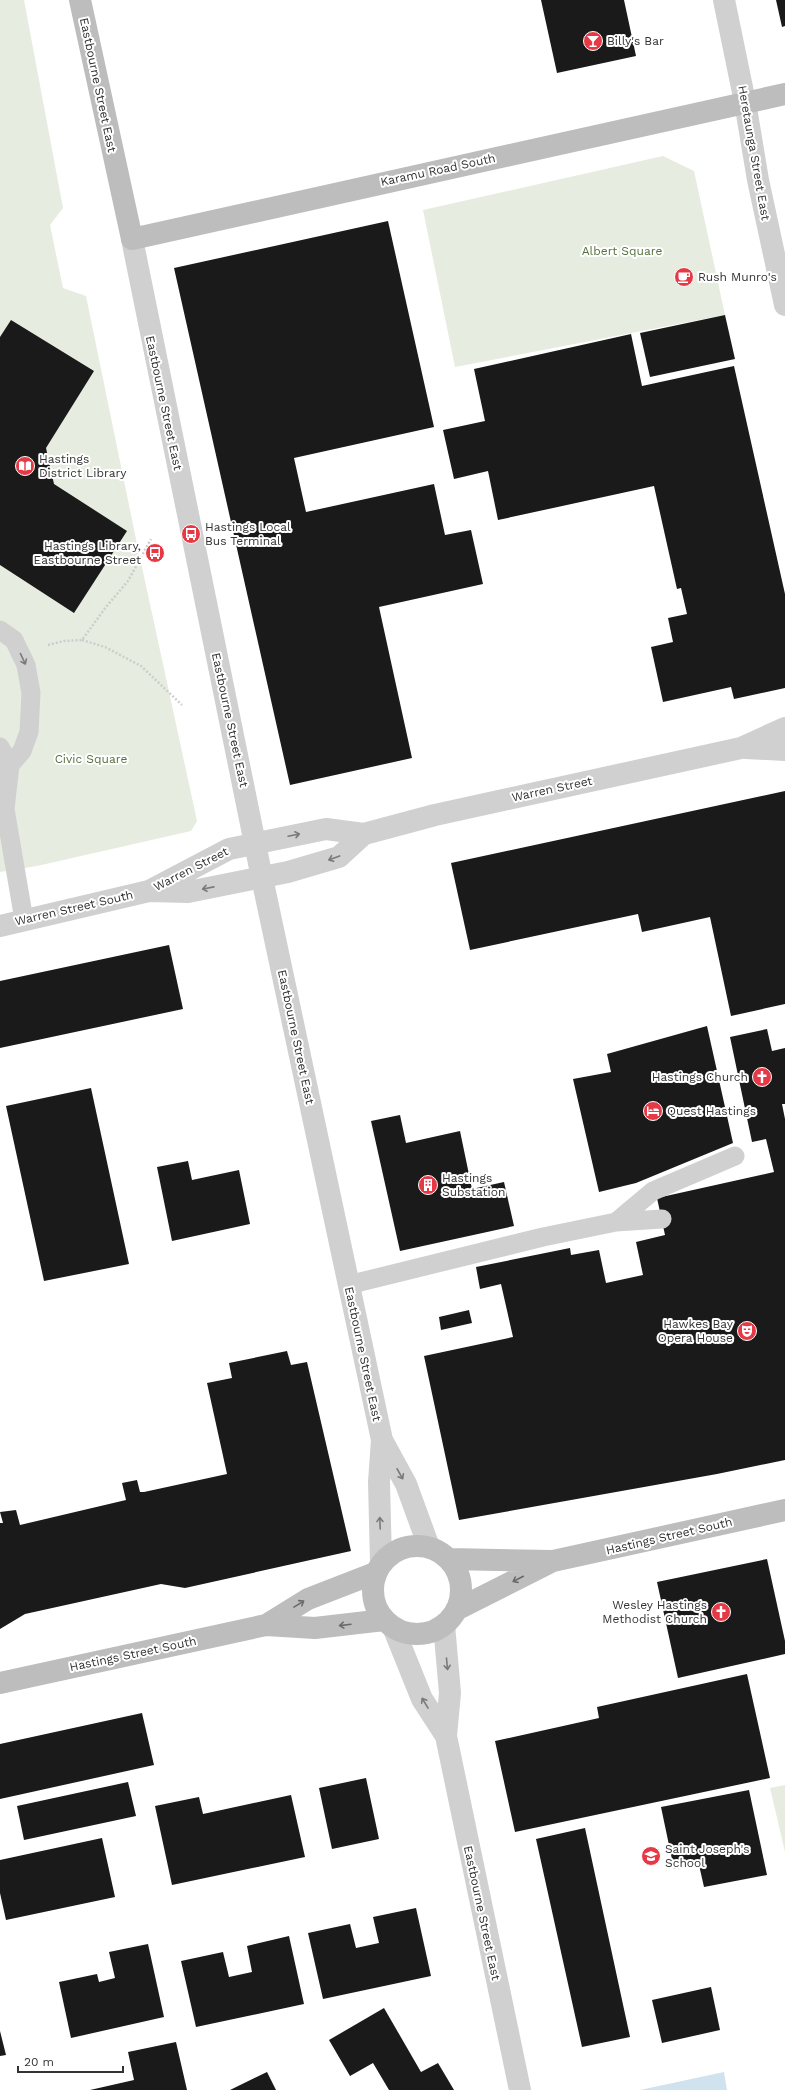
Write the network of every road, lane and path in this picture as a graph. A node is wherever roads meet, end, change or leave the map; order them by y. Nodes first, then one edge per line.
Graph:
1 (80, 0) edge
2 (724, 0) edge
3 (785, 94) edge
4 (745, 102) junction
5 (132, 239) junction
6 (785, 305) edge
7 (151, 539) dead end
8 (0, 630) edge
9 (82, 640) junction
10 (44, 647) dead end
11 (182, 705) dead end
12 (785, 728) edge
13 (0, 747) edge
14 (741, 748) junction
15 (785, 750) edge
16 (10, 765) junction
17 (364, 834) junction
18 (256, 843) junction
19 (262, 878) junction
20 (149, 891) junction
21 (24, 920) junction
22 (0, 926) edge
23 (735, 1156) dead end
24 (662, 1219) dead end
25 (616, 1222) junction
26 (348, 1285) junction
27 (382, 1440) junction
28 (785, 1510) edge
29 (429, 1547) junction
30 (449, 1559) junction
31 (552, 1562) junction
32 (378, 1568) junction
33 (450, 1617) junction
34 (388, 1623) junction
35 (266, 1625) junction
36 (0, 1683) edge
37 (446, 1736) junction
38 (520, 2090) edge

1 - 5 main road, Eastbourne Street East
2 - 4 street, Heretaunga Street East
3 - 4 main road, Karamu Road South
4 - 5 main road, Karamu Road South
4 - 6 street, Heretaunga Street East
5 - 18 street, Eastbourne Street East
7 - 9 path
8 -> 16 lane
9 - 10 path
9 - 11 path
12 - 14 street, Warren Street
13 - 16 lane
14 - 15 street, Warren Street
14 - 17 street, Warren Street
16 - 21 lane
18 -> 17 street, Warren Street
17 -> 19 street, Warren Street
18 - 19 street, Eastbourne Street East
18 - 20 street, Warren Street
19 -> 20 street, Warren Street
19 - 26 street, Eastbourne Street East
20 - 21 street, Warren Street South
21 - 22 street, Warren Street South
23 - 25 lane
24 - 25 lane
25 - 26 lane
26 - 27 street, Eastbourne Street East
27 -> 29 street, Eastbourne Street East
32 -> 27 street, Eastbourne Street East
28 - 31 main road, Hastings Street South
29 - 30 main road
29 - 32 main road
30 - 31 main road, Hastings Street South
30 - 33 main road
31 -> 33 main road, Hastings Street South
32 - 34 main road
35 -> 32 main road, Hastings Street South
33 - 34 main road
33 -> 37 street, Eastbourne Street East
34 -> 35 main road, Hastings Street South
37 -> 34 street, Eastbourne Street East
35 - 36 main road, Hastings Street South
37 - 38 street, Eastbourne Street East

